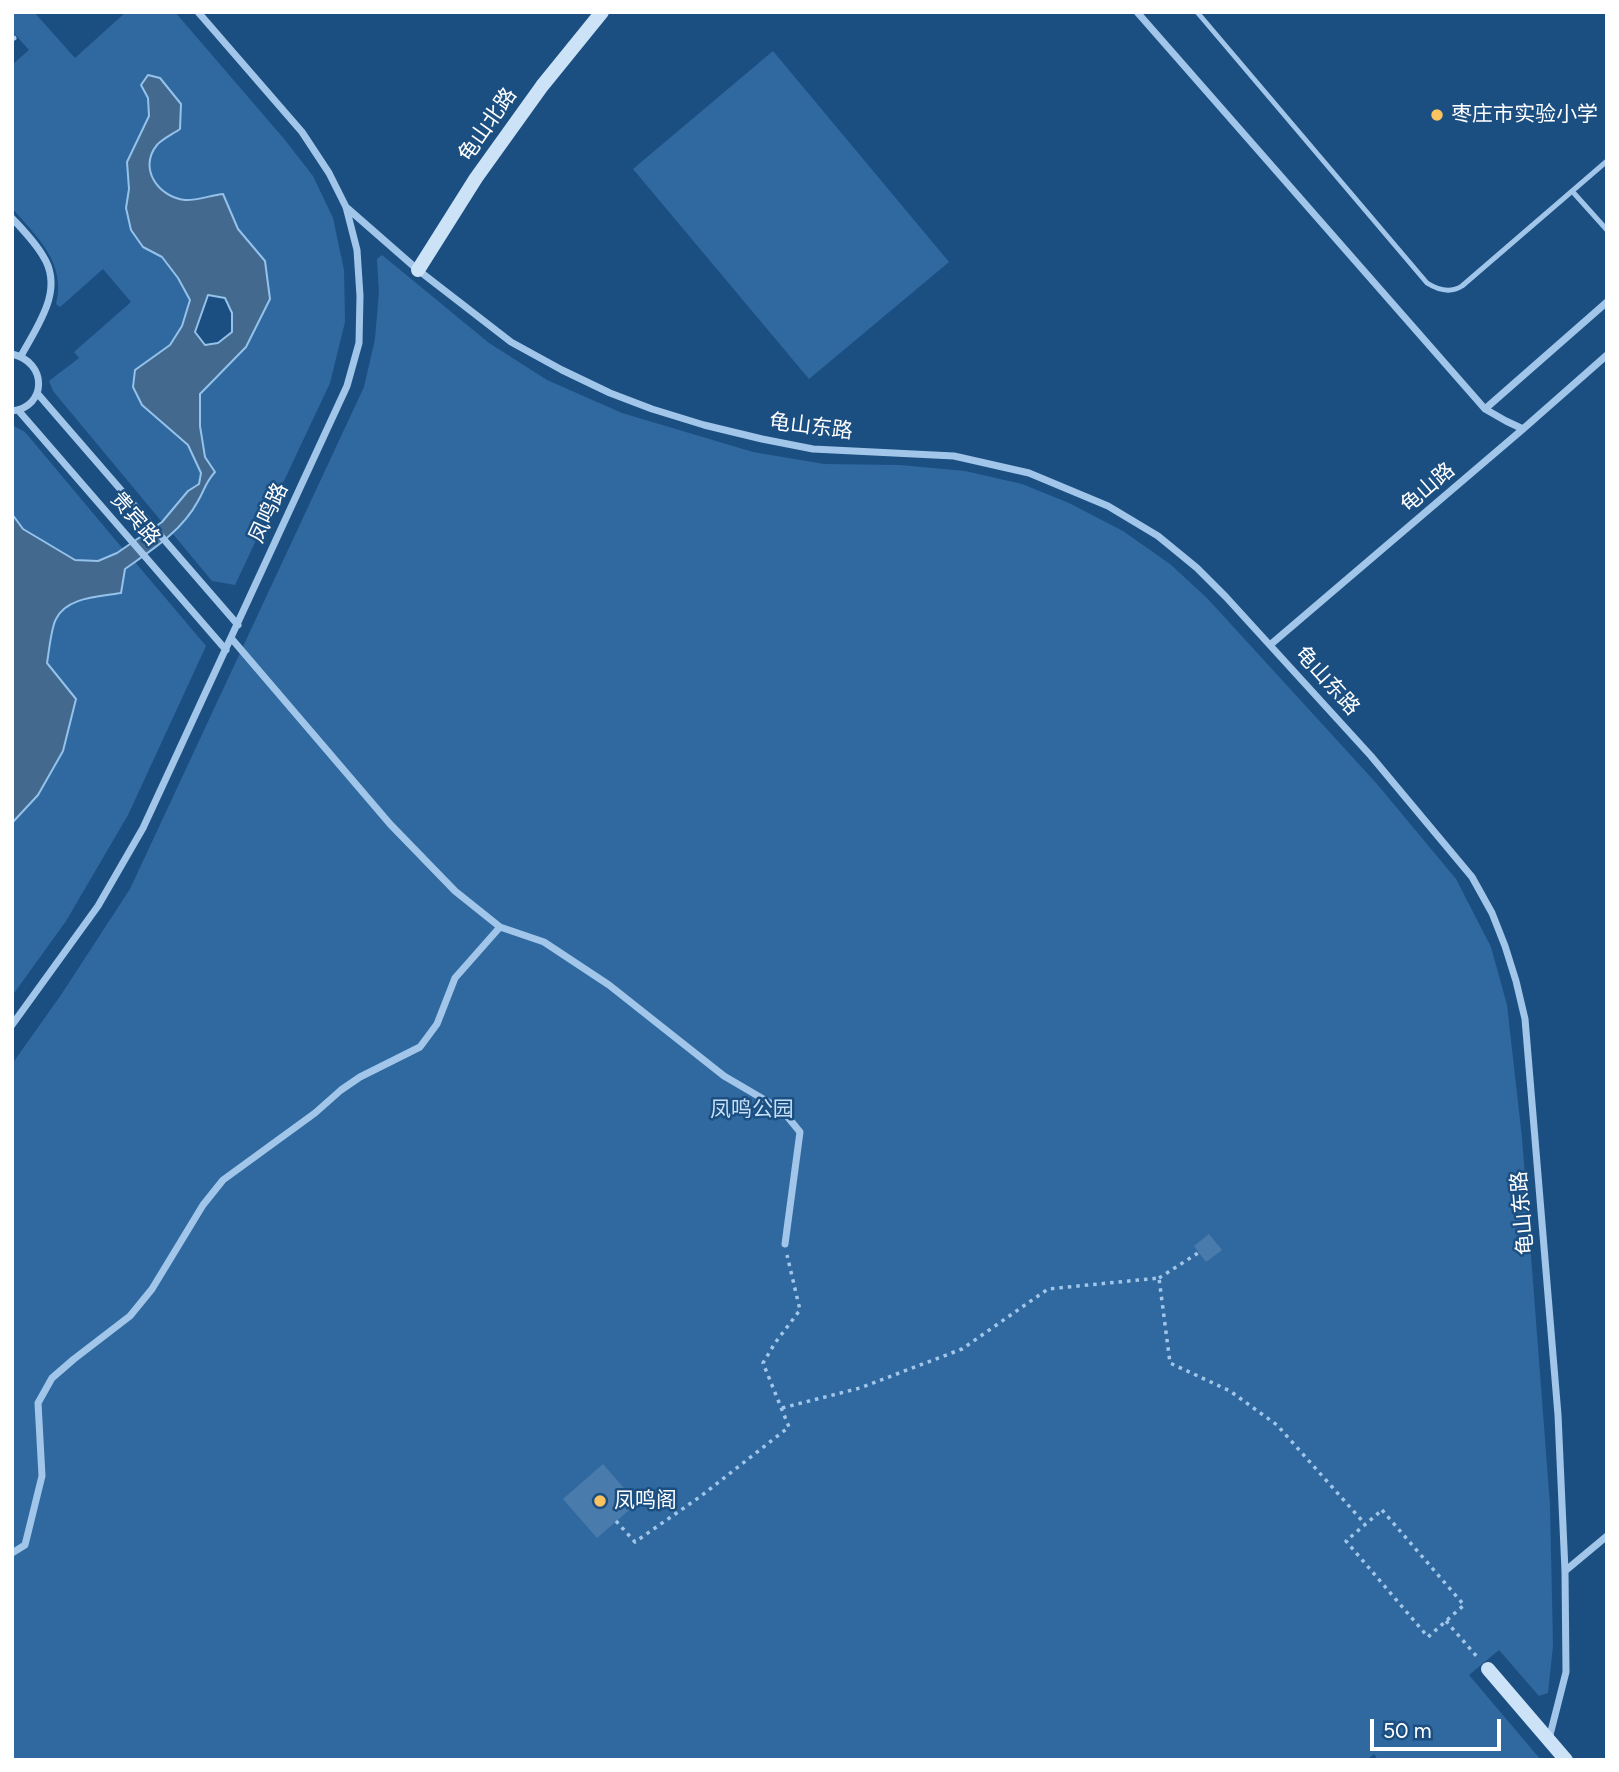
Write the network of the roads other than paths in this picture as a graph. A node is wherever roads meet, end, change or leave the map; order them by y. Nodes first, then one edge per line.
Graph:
1 (198, 12) edge
2 (602, 12) edge
3 (1137, 12) edge
4 (1197, 12) edge
5 (1607, 161) edge
6 (1572, 191) junction
7 (346, 207) junction
8 (12, 218) edge
9 (1607, 230) edge
10 (418, 270) junction
11 (1607, 302) edge
12 (12, 354) edge
13 (1607, 355) edge
14 (21, 356) junction
15 (37, 393) junction
16 (1485, 409) junction
17 (15, 410) edge
18 (1523, 429) junction
19 (237, 625) junction
20 (231, 638) junction
21 (1270, 645) junction
22 (226, 650) junction
23 (500, 927) junction
24 (12, 1025) edge
25 (785, 1244) road end
26 (1607, 1536) edge
27 (12, 1553) edge
28 (1565, 1571) junction
29 (1488, 1669) road end
30 (1549, 1739) junction
31 (1566, 1760) edge

1 - 7 street, 凤鸣路
2 - 10 street, 龟山北路
3 - 16 street
4 - 6 lane
5 - 6 lane
6 - 9 lane
7 - 10 street, 龟山东路
7 - 19 street, 凤鸣路
8 - 14 street
10 - 21 street, 龟山东路
11 - 16 street
12 - 14 street
13 - 18 street, 龟山路
14 - 15 street
15 - 17 street
15 - 19 street, 贵宾路
16 - 18 street
17 - 22 street, 贵宾路
18 - 21 street, 龟山路
19 - 20 street, 凤鸣路
20 - 22 street, 凤鸣路
20 - 23 street
21 - 28 street, 龟山东路
22 - 24 street, 凤鸣路
23 - 25 street
23 - 27 street
26 - 28 street
28 - 30 street, 龟山东路
29 - 30 street
30 - 31 street

